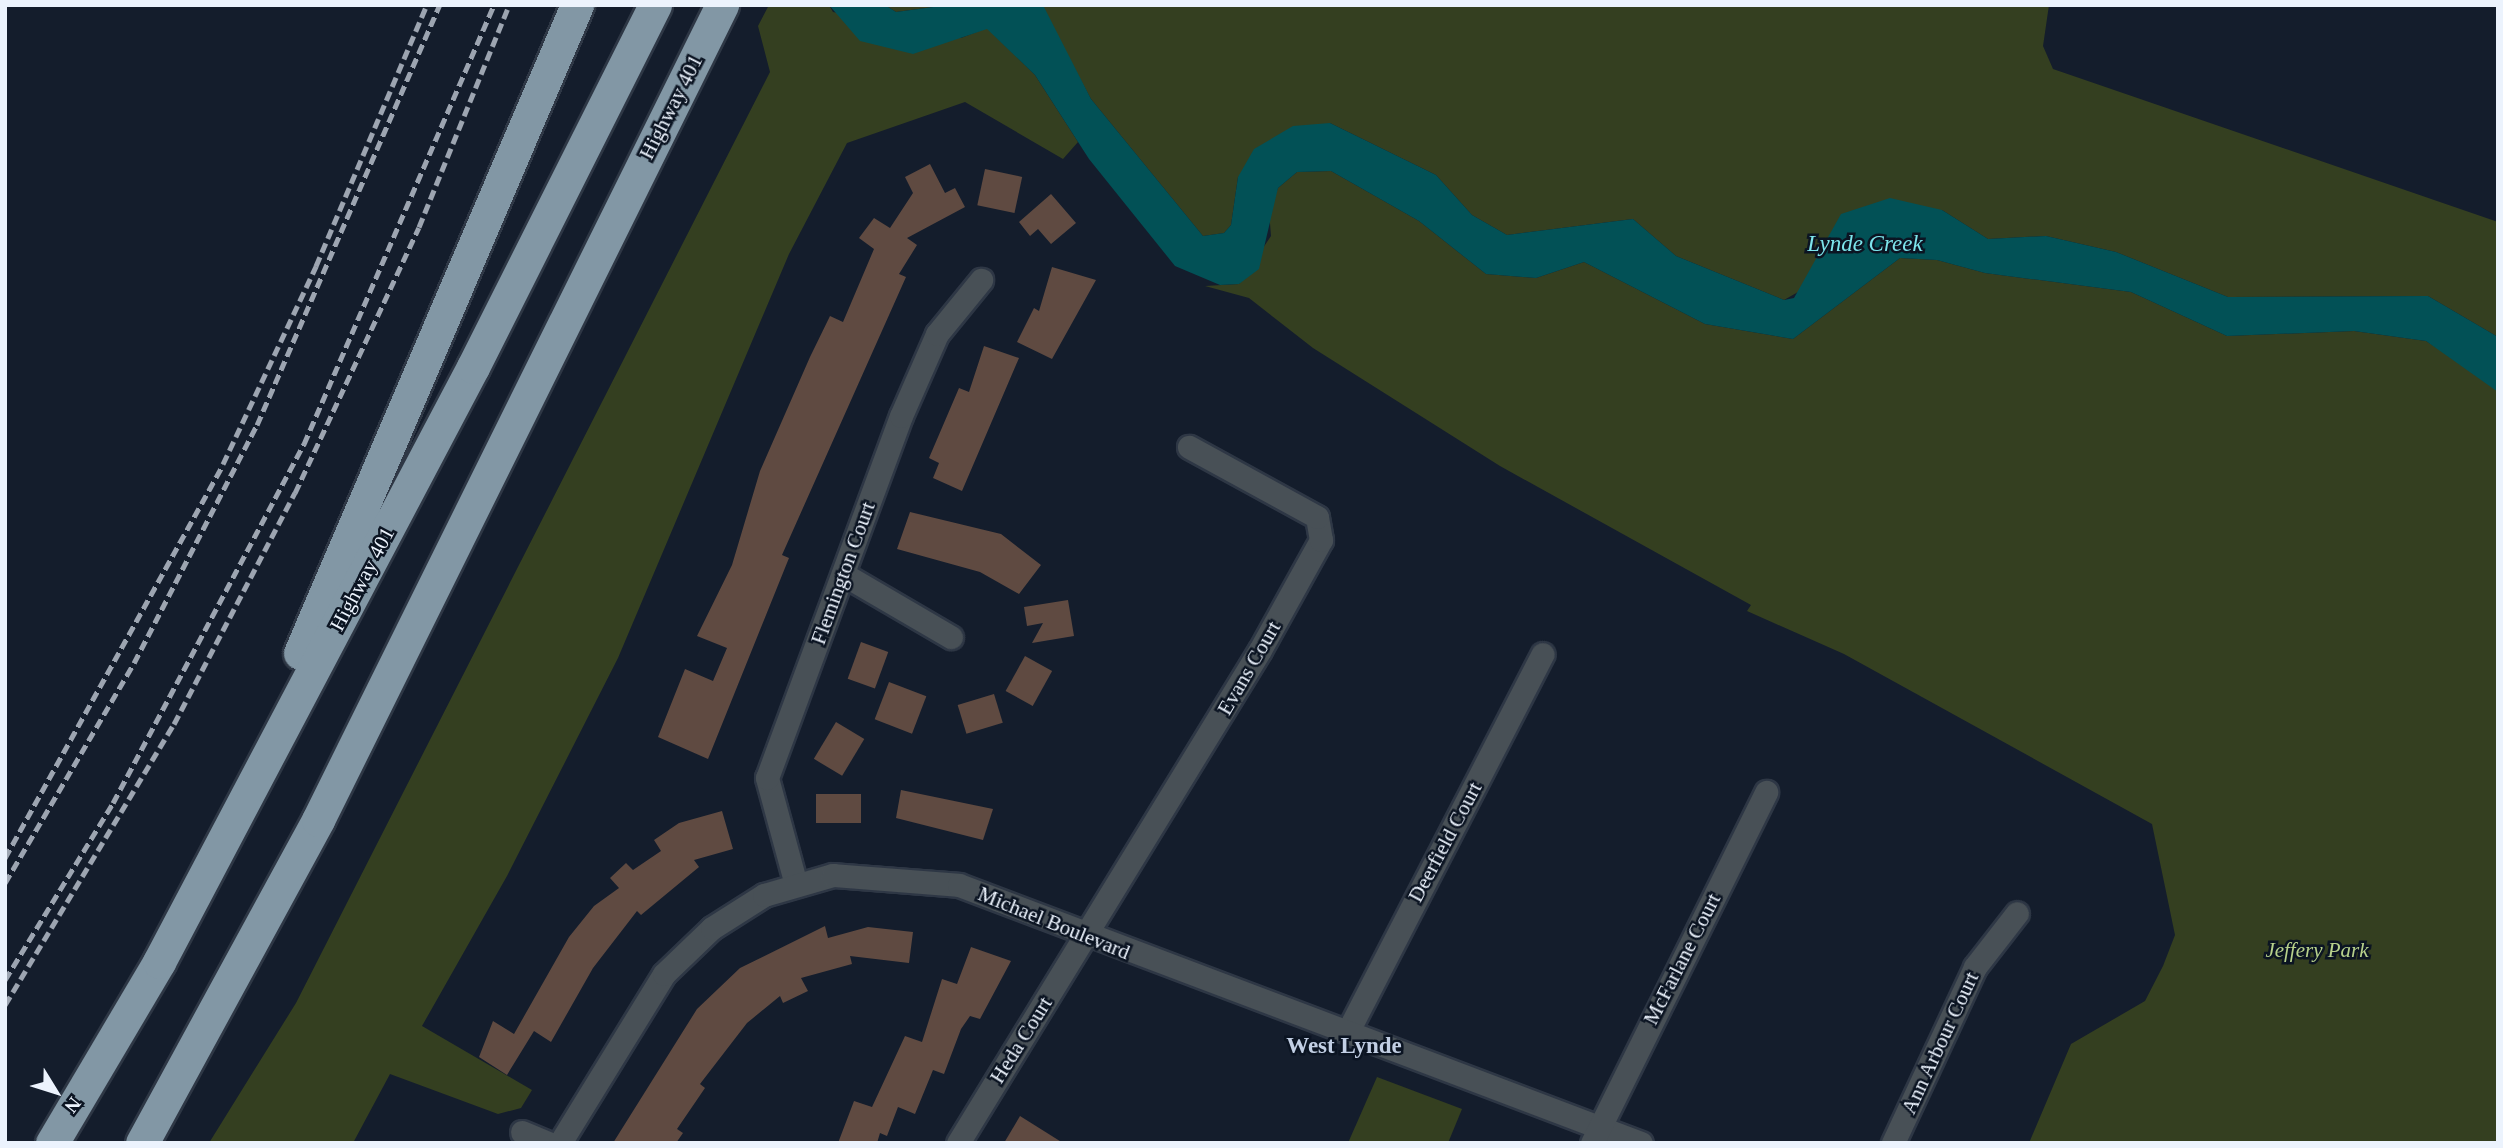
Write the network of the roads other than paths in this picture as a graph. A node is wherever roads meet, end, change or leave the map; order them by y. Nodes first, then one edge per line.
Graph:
1 (577, 5) edge
2 (655, 5) edge
3 (722, 5) edge
4 (981, 280) dead end
5 (1189, 447) dead end
6 (843, 574) junction
7 (951, 637) dead end
8 (1543, 654) dead end
9 (1766, 793) dead end
10 (234, 821) junction
11 (795, 881) junction
12 (2017, 913) dead end
13 (1084, 937) junction
14 (1348, 1031) junction
15 (522, 1132) dead end
16 (1596, 1135) edge
17 (52, 1143) edge
18 (142, 1143) edge
19 (548, 1143) edge
20 (560, 1143) edge
21 (958, 1143) edge
22 (1641, 1143) edge
23 (1893, 1143) edge

1 - 10 highway
2 - 10 highway, Highway 401
3 - 18 highway, Highway 401
4 - 6 street, Flemington Court
5 - 13 street, Evans Court
6 - 7 street
6 - 11 street, Flemington Court
8 - 14 street, Deerfield Court
9 - 16 street, McFarlane Court
10 - 17 highway, Highway 401
11 - 13 street, Michael Boulevard
11 - 20 street, Michael Boulevard
12 - 23 street, Ann Arbour Court
13 - 14 street, Michael Boulevard
13 - 21 street, Heda Court
14 - 16 street, Michael Boulevard
15 - 19 street
16 - 22 street, Michael Boulevard

